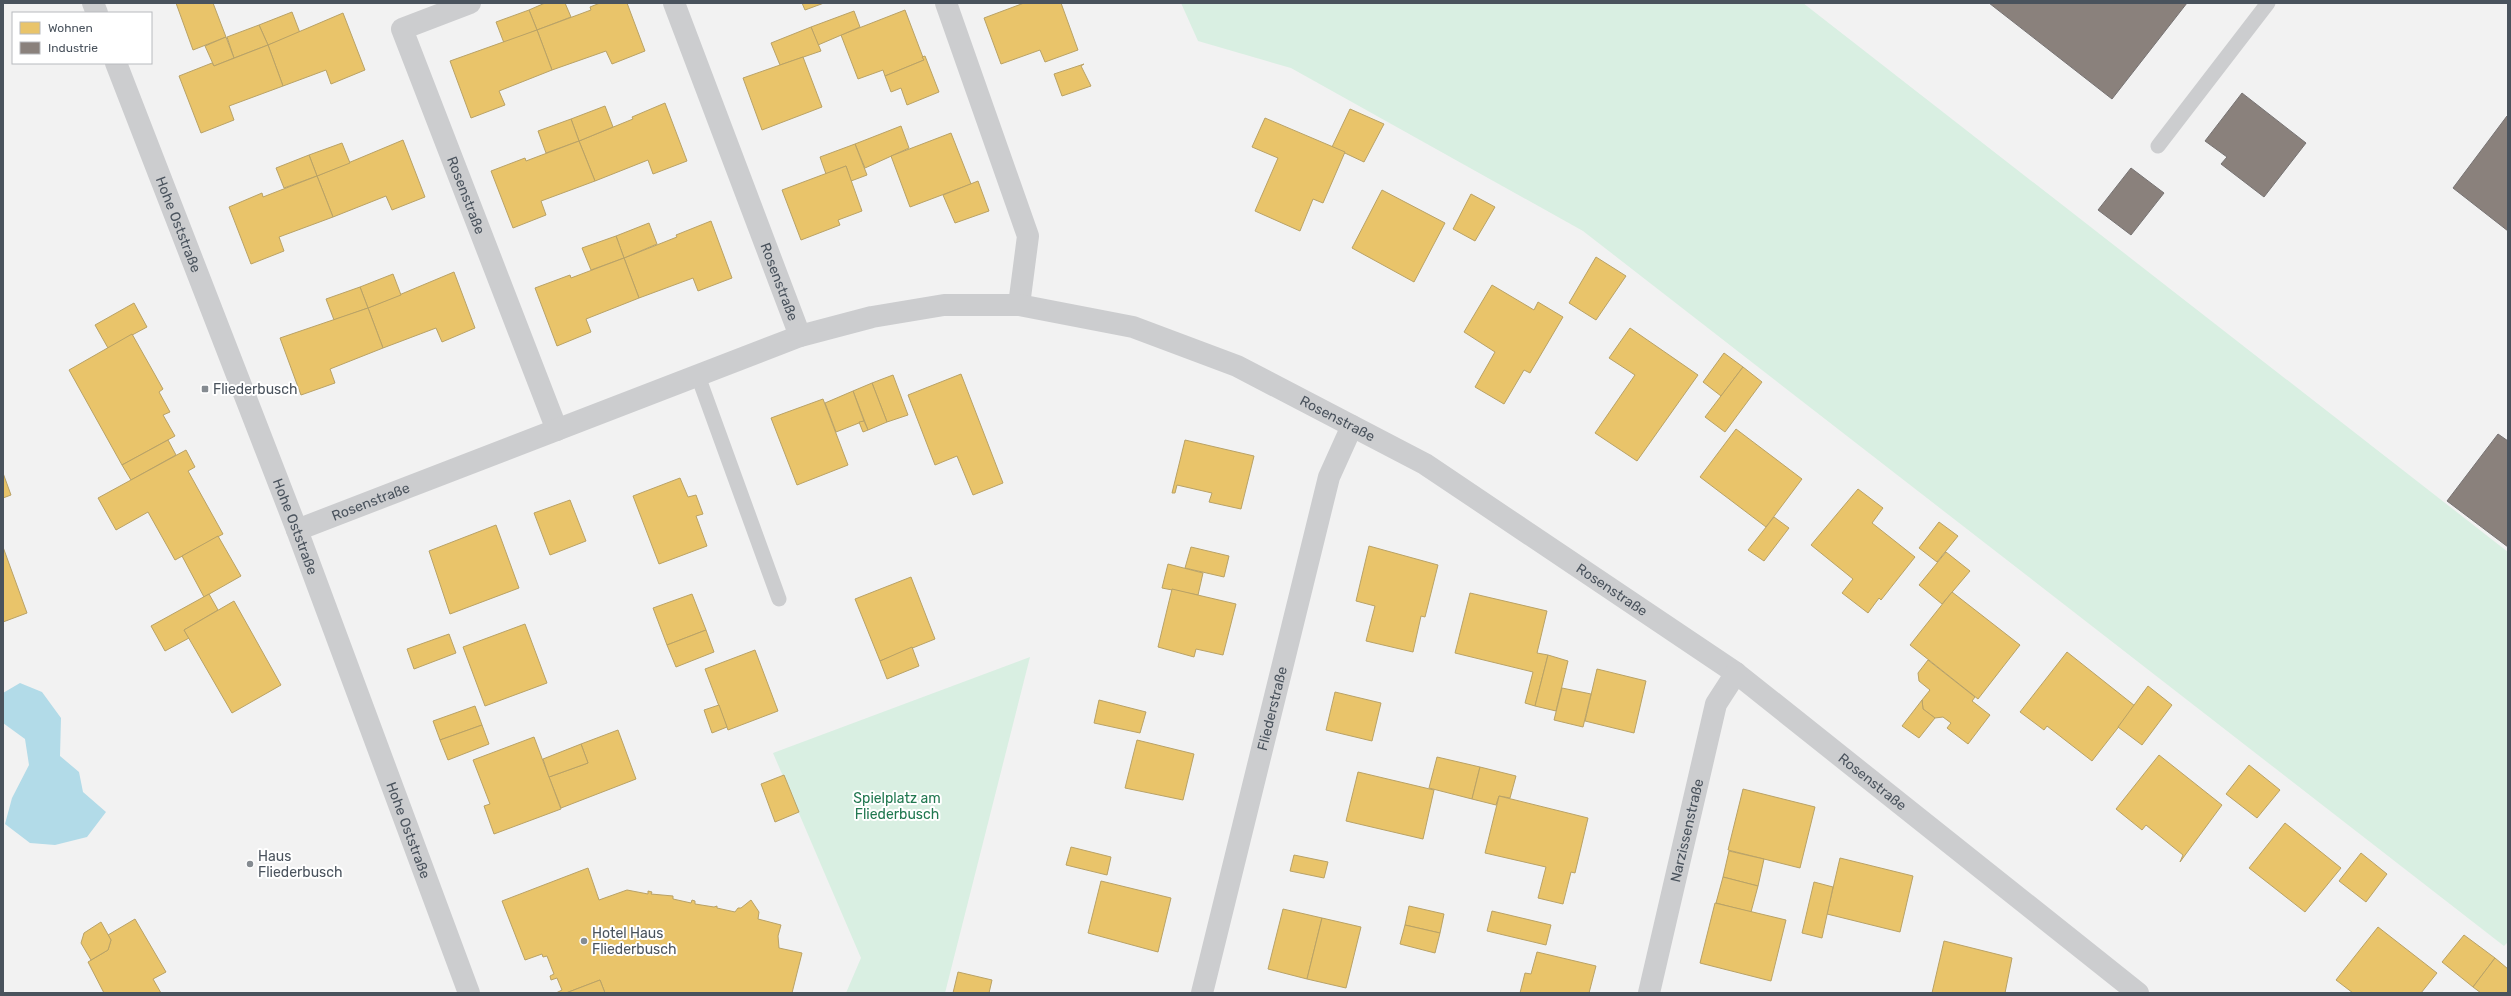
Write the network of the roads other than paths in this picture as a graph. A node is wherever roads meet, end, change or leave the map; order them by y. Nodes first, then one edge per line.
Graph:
1 (470, 3) edge
2 (674, 3) edge
3 (946, 3) edge
4 (2268, 3) edge
5 (116, 64) edge
6 (2158, 146) dead end
7 (1019, 305) junction
8 (800, 336) junction
9 (698, 376) junction
10 (1352, 426) junction
11 (557, 430) junction
12 (297, 530) junction
13 (779, 599) dead end
14 (1736, 673) junction
15 (469, 993) edge
16 (1202, 993) edge
17 (1649, 993) edge
18 (2138, 993) edge

1 - 11 street, Rosenstraße
2 - 8 street, Rosenstraße
3 - 7 street
4 - 6 lane
5 - 12 street, Hohe Oststraße
7 - 8 street, Rosenstraße
7 - 10 street, Rosenstraße
8 - 9 street, Rosenstraße
9 - 11 street, Rosenstraße
9 - 13 lane
10 - 14 street, Rosenstraße
10 - 16 street, Fliederstraße
11 - 12 street, Rosenstraße
12 - 15 street, Hohe Oststraße
14 - 17 street, Narzissenstraße
14 - 18 street, Rosenstraße

